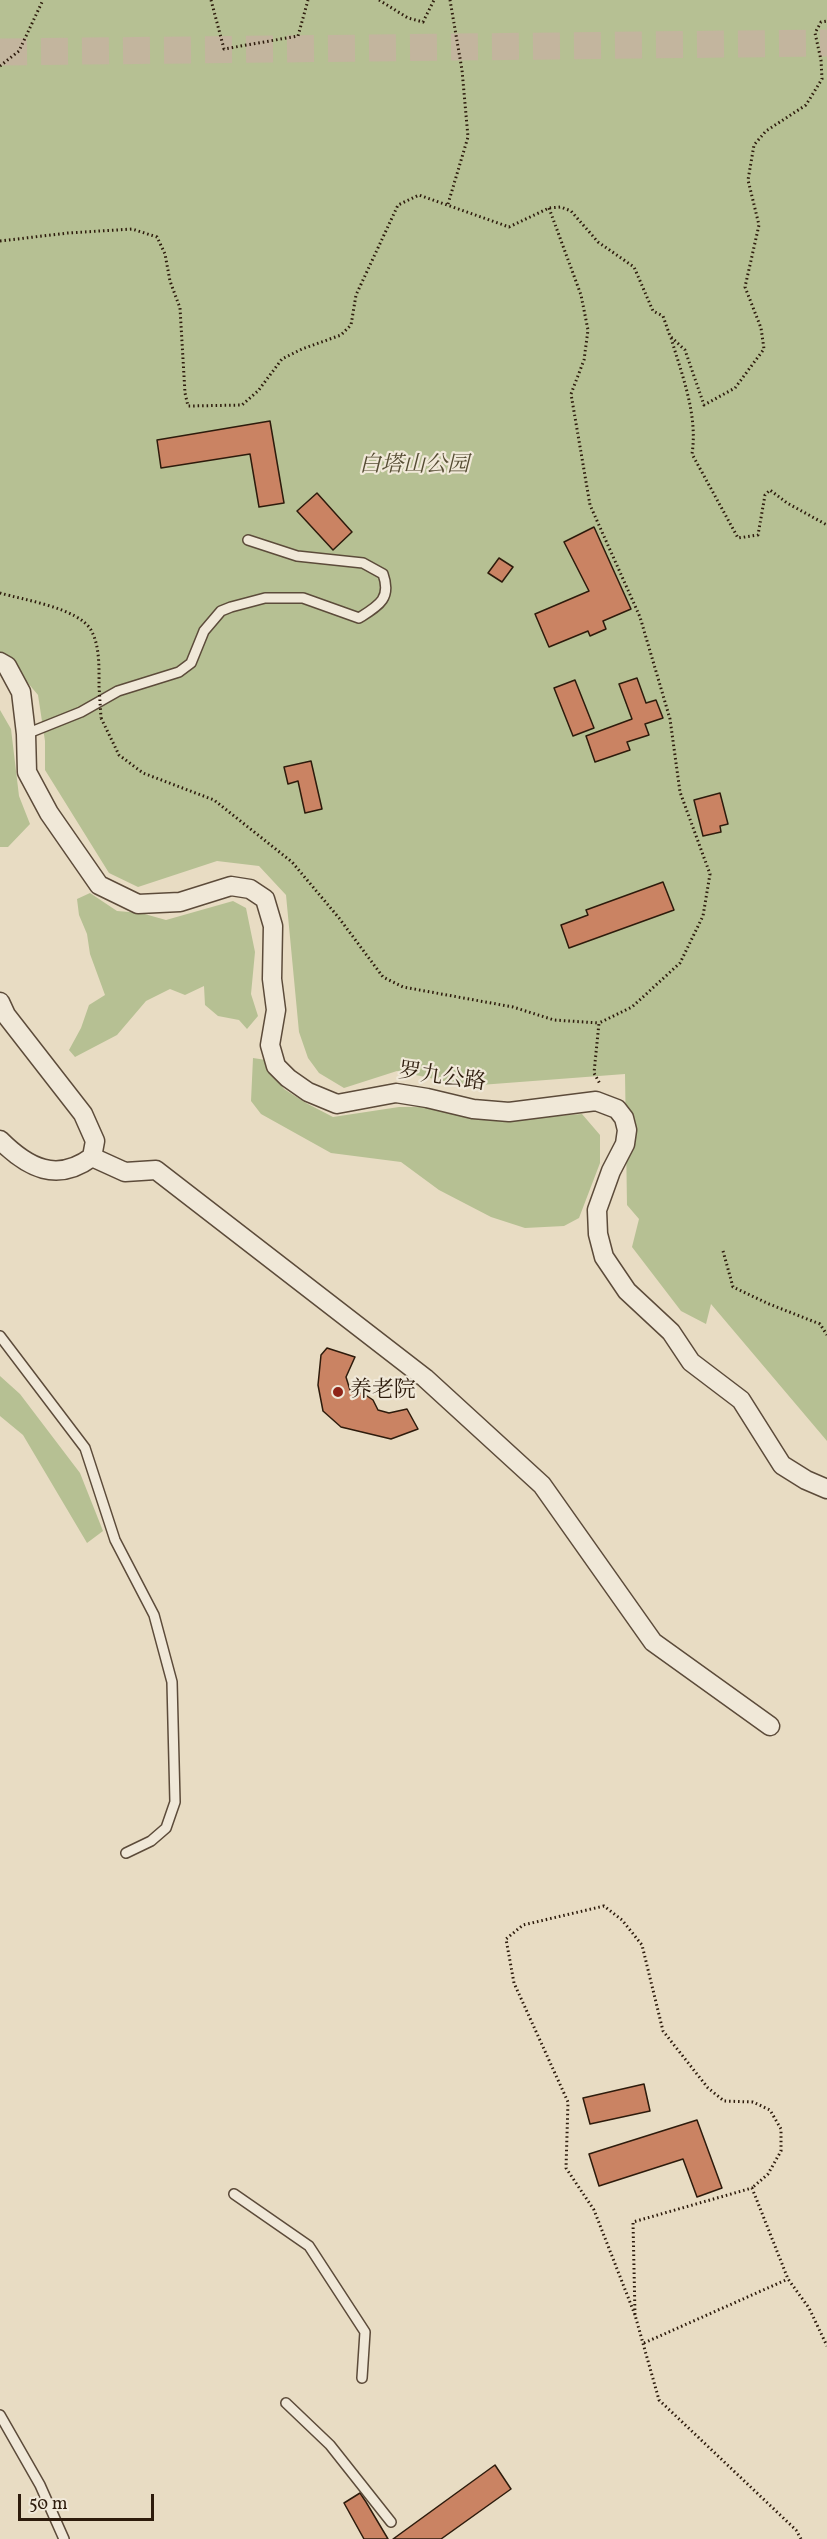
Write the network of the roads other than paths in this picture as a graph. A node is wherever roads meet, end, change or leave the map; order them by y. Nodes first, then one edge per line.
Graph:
1 (248, 540) dead end
2 (0, 662) edge
3 (26, 734) junction
4 (0, 1002) edge
5 (0, 1140) edge
6 (92, 1157) junction
7 (0, 1336) edge
8 (827, 1490) edge
9 (770, 1726) dead end
10 (126, 1853) dead end
11 (234, 2194) dead end
12 (362, 2378) dead end
13 (286, 2403) dead end
14 (0, 2415) edge
15 (391, 2522) dead end
16 (64, 2539) edge

1 - 3 lane
2 - 3 street, 罗九公路
3 - 8 street, 罗九公路
4 - 6 street
5 - 6 street
6 - 9 street
7 - 10 lane
11 - 12 lane
13 - 15 lane
14 - 16 lane

